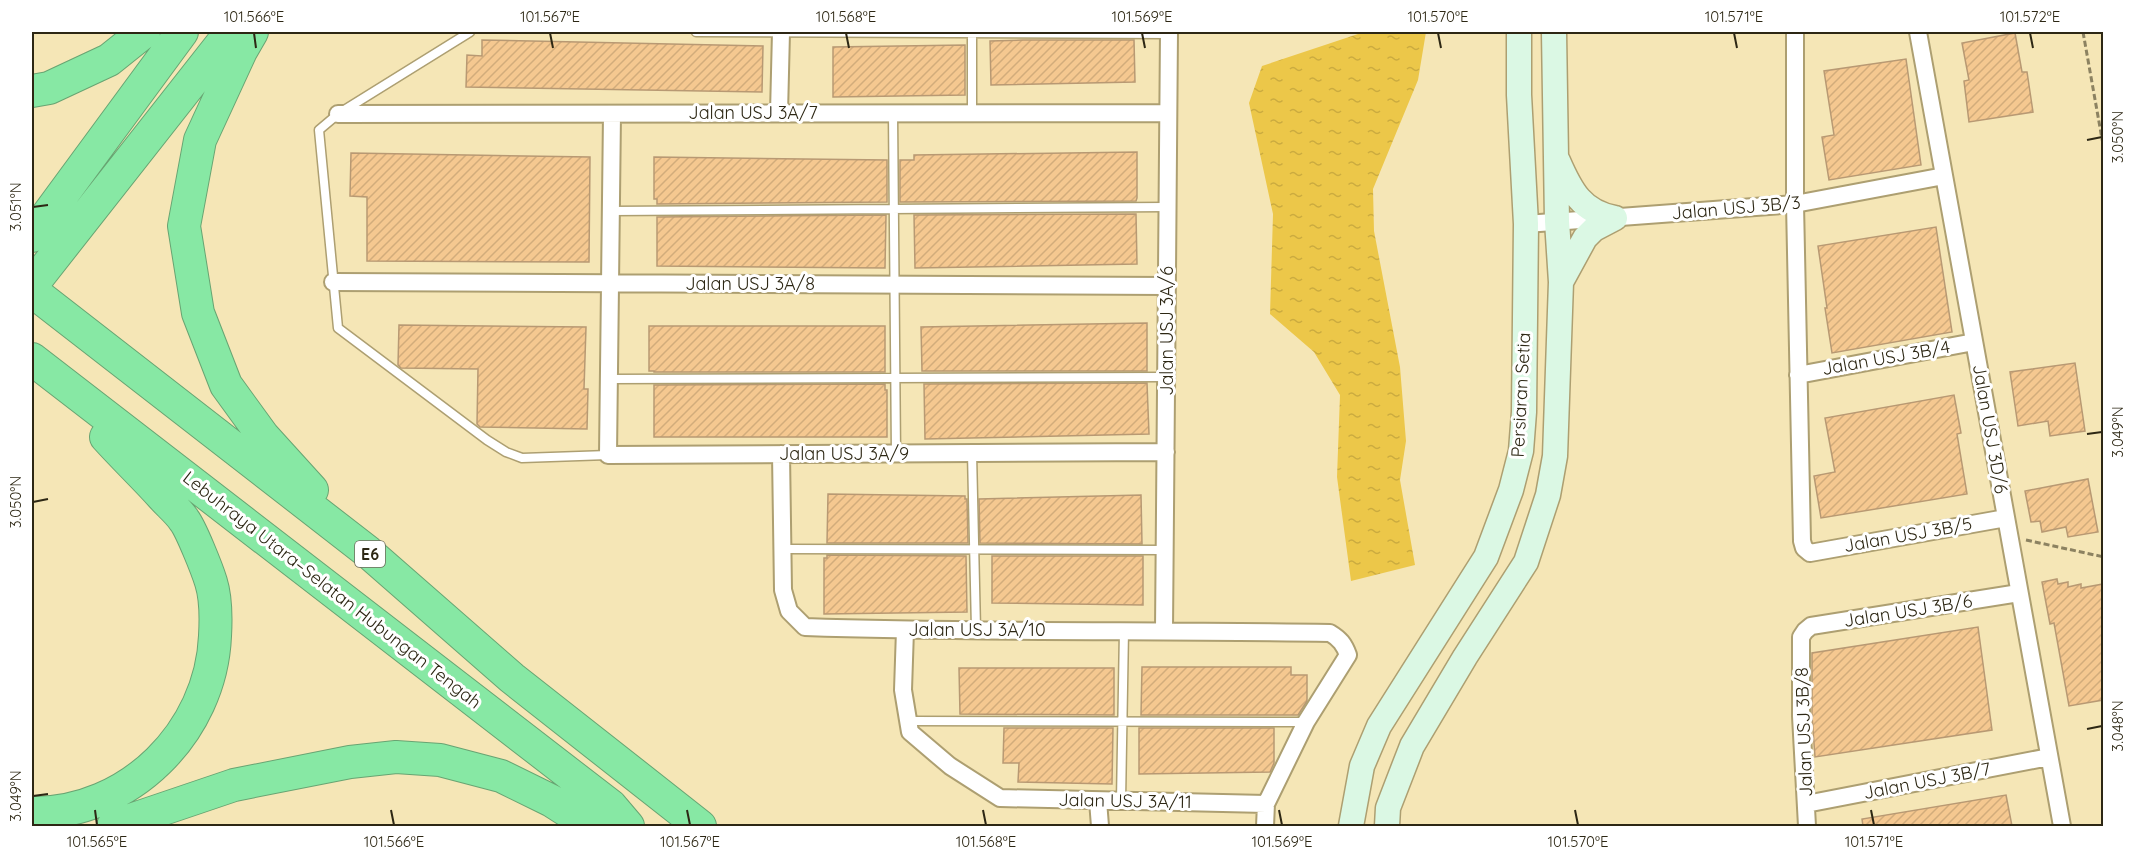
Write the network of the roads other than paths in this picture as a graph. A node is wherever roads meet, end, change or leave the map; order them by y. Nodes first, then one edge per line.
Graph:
1 (144, 32) edge
2 (182, 32) edge
3 (231, 32) edge
4 (252, 32) edge
5 (470, 32) edge
6 (696, 32) edge
7 (781, 32) edge
8 (972, 32) edge
9 (1519, 32) edge
10 (1554, 32) edge
11 (1795, 32) edge
12 (1918, 32) edge
13 (1169, 33) edge
14 (32, 91) edge
15 (779, 113) junction
16 (893, 113) junction
17 (972, 113) junction
18 (1168, 113) junction
19 (338, 114) junction
20 (612, 114) junction
21 (1556, 156) junction
22 (1944, 176) junction
23 (1795, 204) junction
24 (1167, 207) junction
25 (894, 210) junction
26 (611, 211) junction
27 (1615, 218) junction
28 (63, 220) junction
29 (1557, 221) junction
30 (1526, 224) junction
31 (32, 236) edge
32 (333, 282) junction
33 (1561, 282) junction
34 (610, 283) junction
35 (32, 285) edge
36 (894, 285) junction
37 (1167, 286) junction
38 (32, 291) edge
39 (1974, 342) junction
40 (37, 363) edge
41 (1798, 375) junction
42 (1166, 377) junction
43 (895, 378) junction
44 (609, 379) junction
45 (1166, 452) junction
46 (972, 453) junction
47 (781, 454) junction
48 (896, 454) junction
49 (608, 455) junction
50 (2006, 518) junction
51 (782, 549) junction
52 (974, 549) junction
53 (1165, 550) junction
54 (368, 552) junction
55 (2019, 593) junction
56 (976, 629) junction
57 (905, 630) junction
58 (1124, 630) junction
59 (1164, 630) junction
60 (1802, 637) joint
61 (1122, 720) junction
62 (908, 721) junction
63 (1306, 722) junction
64 (2049, 757) junction
65 (1098, 801) junction
66 (1121, 801) junction
67 (1266, 804) junction
68 (1806, 804) junction
69 (32, 813) edge
70 (114, 826) edge
71 (591, 826) edge
72 (628, 826) edge
73 (700, 826) edge
74 (1100, 826) edge
75 (1265, 826) edge
76 (1351, 826) edge
77 (1387, 826) edge
78 (1808, 826) edge
79 (2062, 826) edge

1 - 14 highway
2 - 28 highway
3 - 28 highway
4 - 54 highway
5 - 19 lane
6 - 7 lane
7 - 8 lane
7 - 15 street
8 - 13 lane
8 - 17 lane
9 - 30 main road, Persiaran Setia
10 - 21 main road, Persiaran Setia
11 - 23 street
12 - 22 street, Jalan USJ 3D/6
13 - 18 street, Jalan USJ 3A/6
15 - 16 street, Jalan USJ 3A/7
15 - 20 street, Jalan USJ 3A/7
16 - 17 street, Jalan USJ 3A/7
16 - 25 lane
17 - 18 street, Jalan USJ 3A/7
18 - 24 street, Jalan USJ 3A/6
19 - 20 street, Jalan USJ 3A/7
19 - 32 lane
20 - 26 street
21 - 27 main road
21 - 29 main road, Persiaran Setia
22 - 23 street, Jalan USJ 3B/3
22 - 39 street, Jalan USJ 3D/6
23 - 27 street, Jalan USJ 3B/3
23 - 41 street
24 - 25 lane
24 - 37 street, Jalan USJ 3A/6
25 - 26 lane
25 - 36 lane
26 - 34 street
27 - 29 street, Jalan USJ 3B/3
27 - 33 main road
28 - 31 highway
28 - 35 highway
29 - 30 street, Jalan USJ 3B/3
29 - 33 main road, Persiaran Setia
30 - 76 main road, Persiaran Setia
32 - 34 street, Jalan USJ 3A/8
32 - 49 lane, Jalan USJ 3A/9
33 - 77 main road, Persiaran Setia
34 - 36 street, Jalan USJ 3A/8
34 - 44 street
36 - 37 street, Jalan USJ 3A/8
36 - 43 lane
37 - 42 street, Jalan USJ 3A/6
38 - 54 highway, E6
39 - 41 street, Jalan USJ 3B/4
39 - 50 street, Jalan USJ 3D/6
40 - 69 highway
40 - 72 highway, Lebuhraya Utara–Selatan Hubungan Tengah
41 - 50 street, Jalan USJ 3B/5
42 - 43 lane
42 - 45 street, Jalan USJ 3A/6
43 - 44 lane
43 - 48 lane
44 - 49 street
45 - 46 street, Jalan USJ 3A/9
45 - 53 street, Jalan USJ 3A/6
46 - 48 street, Jalan USJ 3A/9
46 - 52 lane
47 - 48 street, Jalan USJ 3A/9
47 - 49 street, Jalan USJ 3A/9
47 - 51 street, Jalan USJ 3A/10
50 - 55 street, Jalan USJ 3D/6
51 - 52 lane
51 - 57 street, Jalan USJ 3A/10
52 - 53 lane
52 - 56 lane
53 - 59 street, Jalan USJ 3A/6
54 - 73 highway, E6
55 - 60 street, Jalan USJ 3B/6
55 - 64 street, Jalan USJ 3D/6
56 - 57 street, Jalan USJ 3A/10
56 - 58 street, Jalan USJ 3A/10
57 - 62 street, Jalan USJ 3A/11
58 - 59 street, Jalan USJ 3A/10
58 - 61 lane
59 - 63 street, Jalan USJ 3A/10
60 - 68 street, Jalan USJ 3B/8
61 - 62 lane
61 - 63 lane
61 - 66 lane
62 - 65 street, Jalan USJ 3A/11
63 - 67 street
64 - 68 street, Jalan USJ 3B/7
64 - 79 street, Jalan USJ 3D/6
65 - 66 street, Jalan USJ 3A/11
65 - 74 street
66 - 67 street, Jalan USJ 3A/11
67 - 75 street
68 - 78 street, Jalan USJ 3B/8
70 - 71 highway

